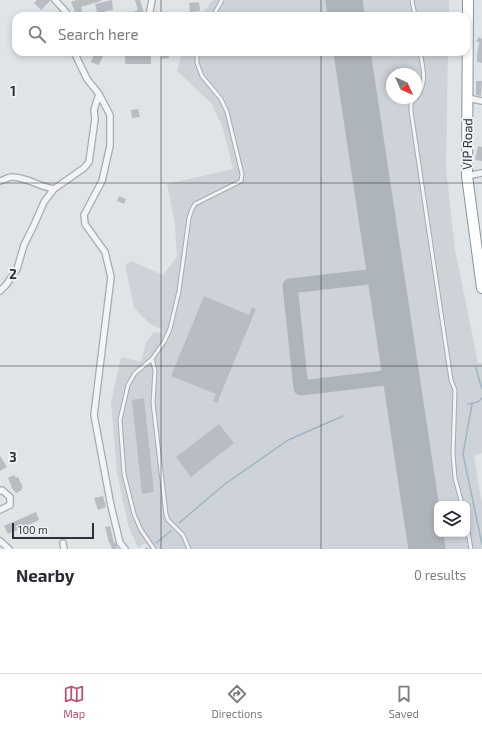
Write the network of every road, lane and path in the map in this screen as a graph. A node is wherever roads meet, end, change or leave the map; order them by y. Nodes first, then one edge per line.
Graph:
1 (55, 0) edge
2 (152, 0) edge
3 (222, 0) edge
4 (412, 0) edge
5 (468, 0) edge
6 (66, 12) edge
7 (150, 12) edge
8 (215, 12) edge
9 (414, 12) edge
10 (468, 12) edge
11 (76, 56) edge
12 (197, 56) edge
13 (421, 56) edge
14 (468, 56) edge
15 (422, 91) edge
16 (99, 94) junction
17 (468, 98) junction
18 (482, 101) edge
19 (411, 104) edge
20 (482, 173) edge
21 (467, 176) junction
22 (0, 181) edge
23 (54, 189) junction
24 (482, 288) edge
25 (0, 291) edge
26 (152, 359) junction
27 (0, 491) edge
28 (461, 501) edge
29 (0, 510) edge
30 (469, 537) edge
31 (0, 541) edge
32 (9, 549) edge
33 (125, 549) edge
34 (154, 549) edge
35 (189, 549) edge
36 (472, 549) edge

1 - 6 street
2 - 7 street
3 - 8 lane
4 - 9 lane
5 - 10 highway, VIP Road
11 - 16 street
12 - 26 lane
13 - 15 lane
14 - 17 highway, VIP Road
16 - 23 street
16 - 33 street
17 - 18 street
17 - 21 highway, VIP Road
19 - 28 lane
20 - 21 street
21 - 24 highway, VIP Road
22 - 23 street
23 - 25 street
26 - 34 lane
26 - 35 lane
27 - 29 street
30 - 36 lane
31 - 32 street

